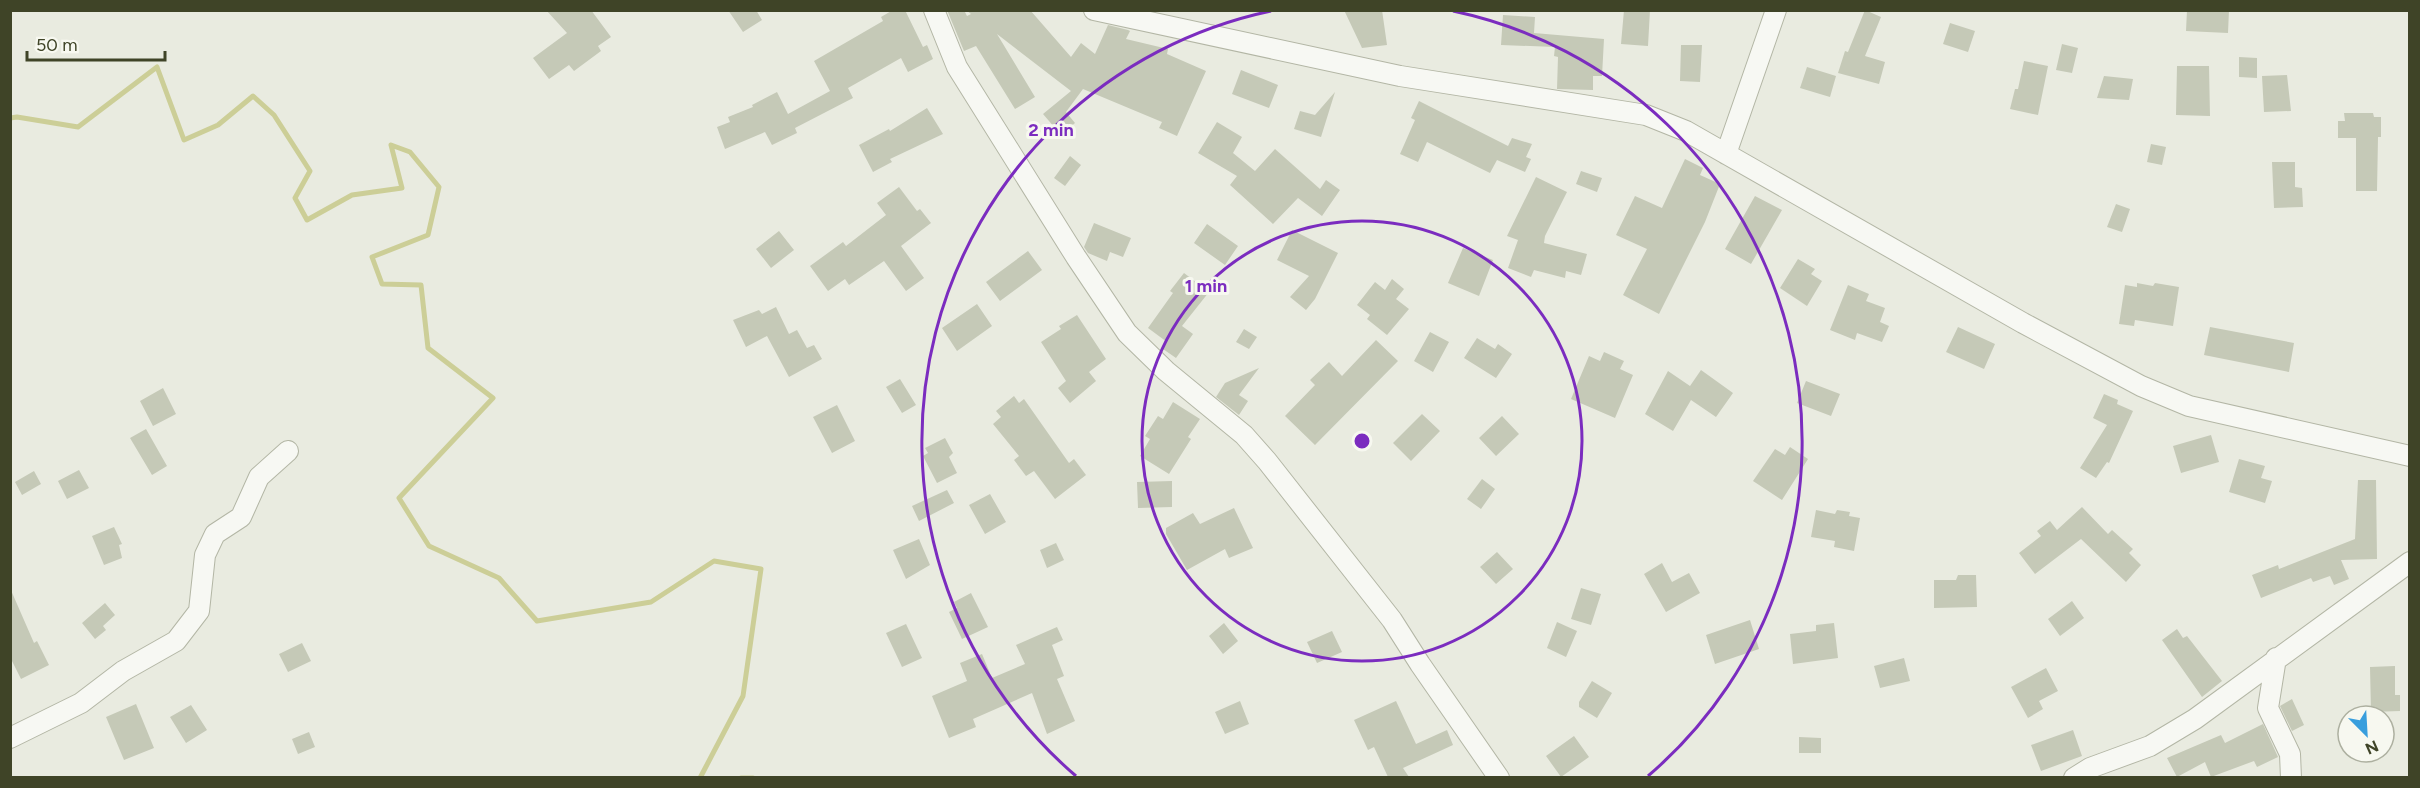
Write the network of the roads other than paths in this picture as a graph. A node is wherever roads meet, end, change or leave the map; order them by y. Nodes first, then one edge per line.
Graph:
1 (934, 10) edge
2 (1094, 10) edge
3 (1776, 10) edge
4 (1726, 154) junction
5 (288, 451) dead end
6 (2409, 456) edge
7 (2409, 562) edge
8 (2276, 658) junction
9 (10, 738) edge
10 (1499, 777) edge
11 (2074, 777) edge
12 (2291, 777) edge

1 - 10 street
2 - 4 street
3 - 4 street
4 - 6 street
5 - 9 street
7 - 8 street
8 - 11 street
8 - 12 street

